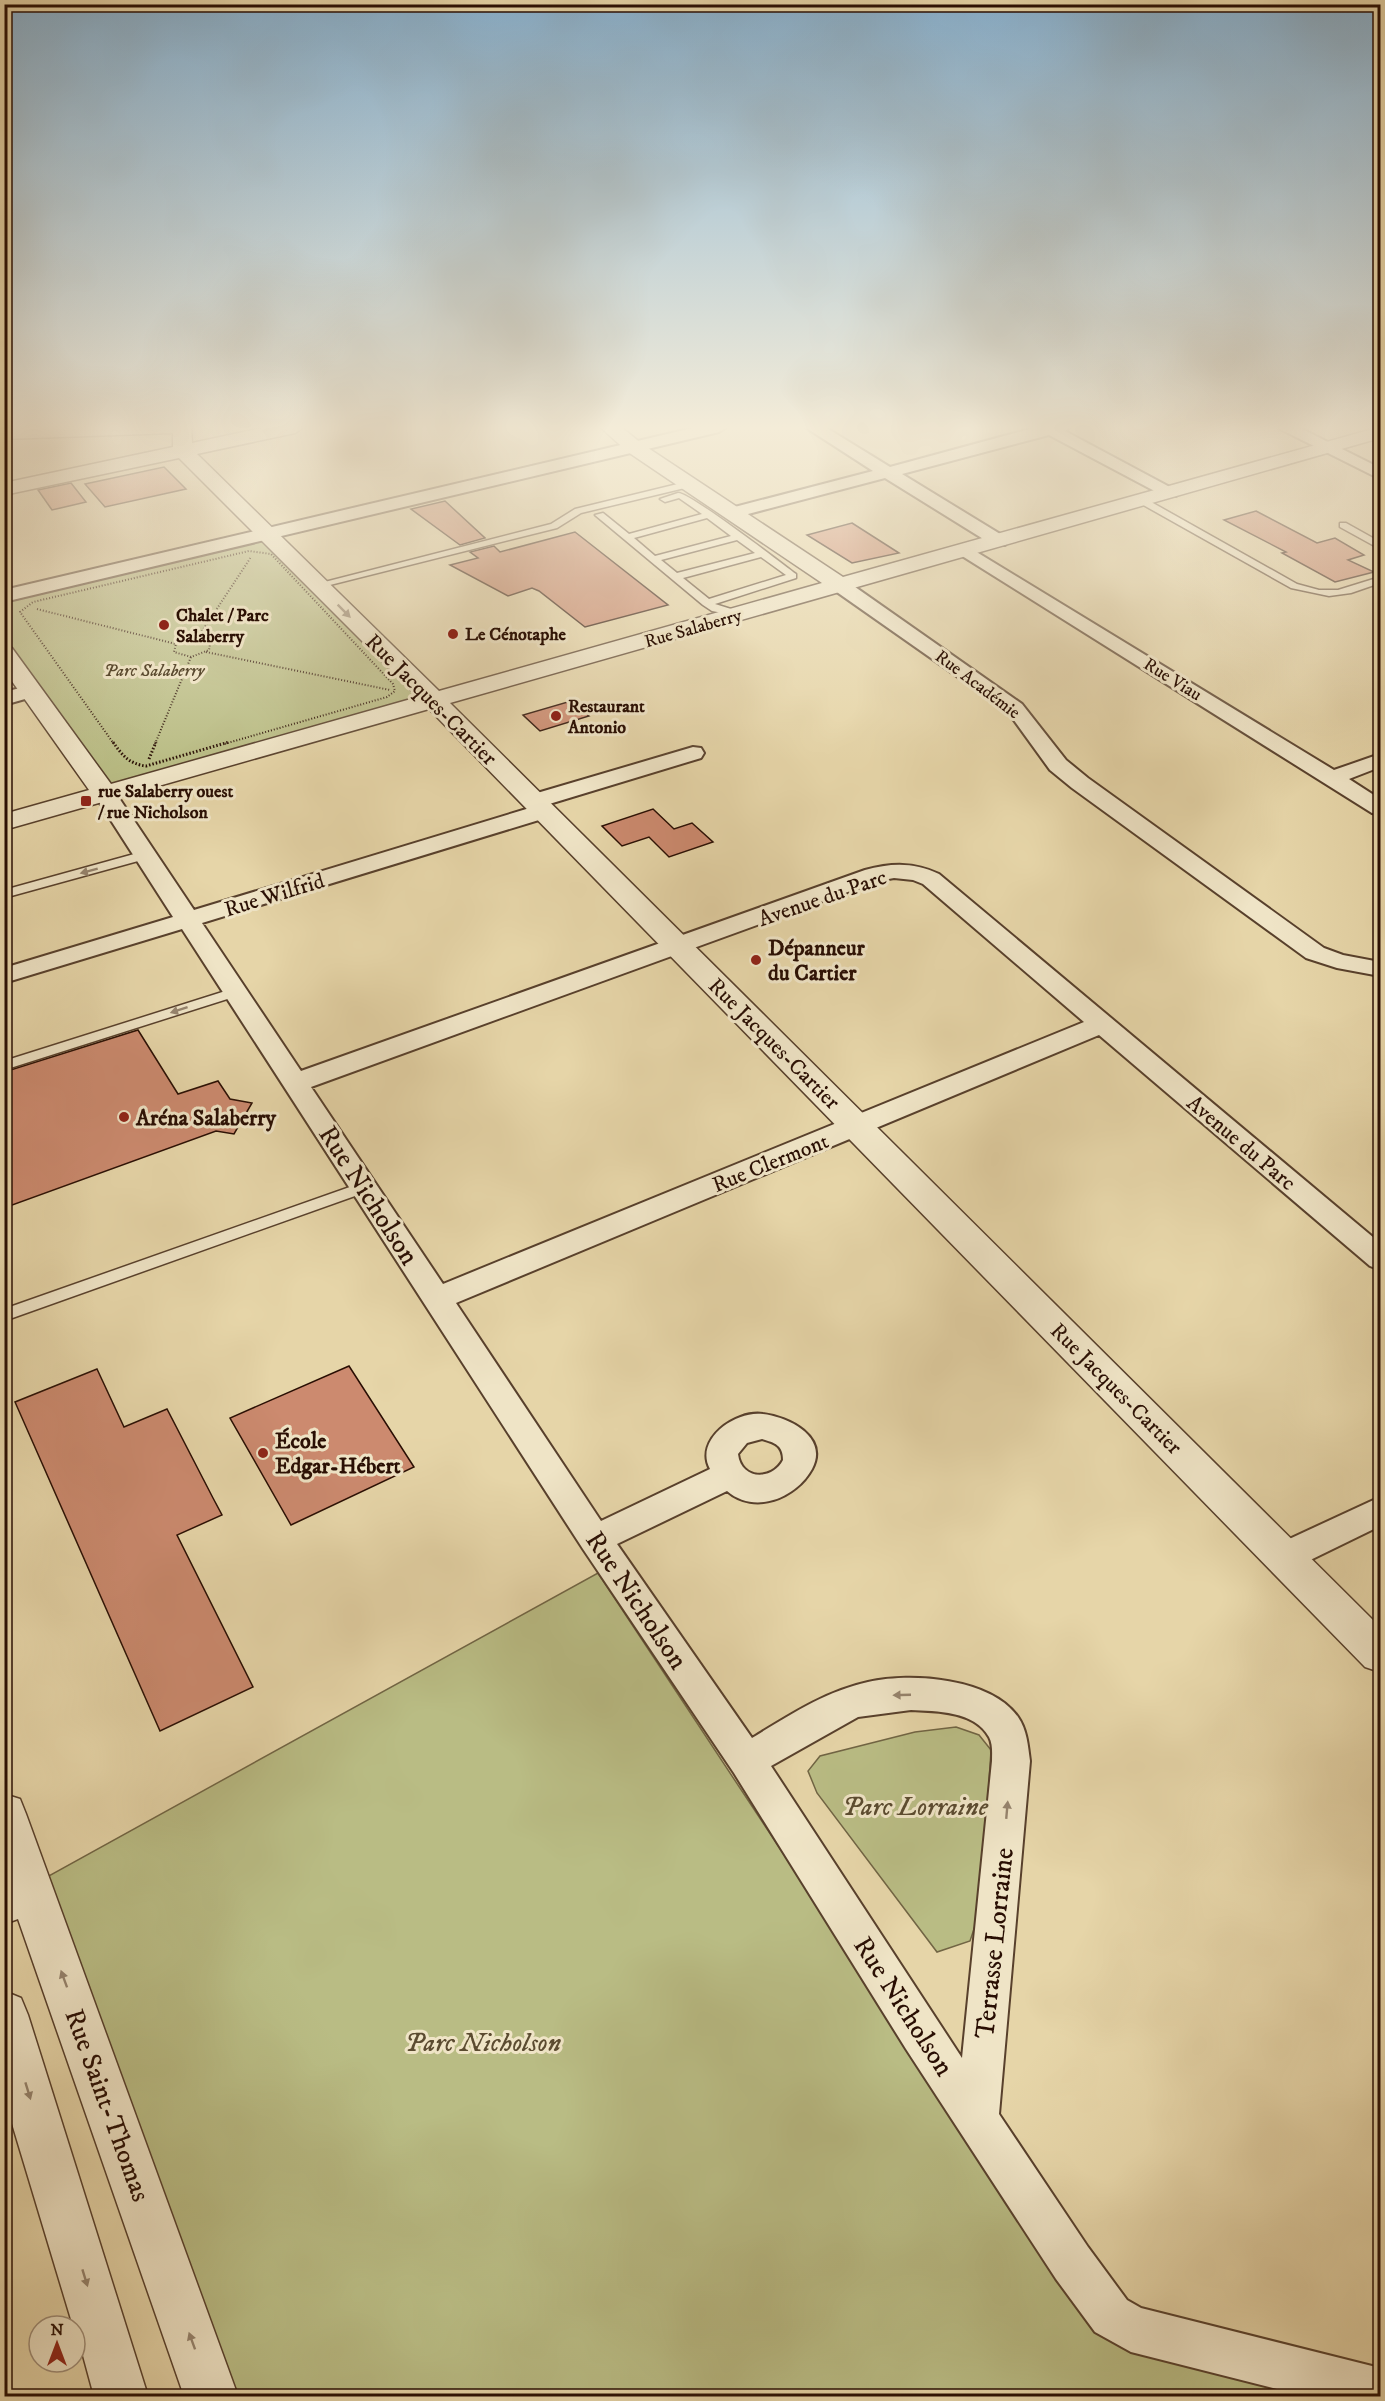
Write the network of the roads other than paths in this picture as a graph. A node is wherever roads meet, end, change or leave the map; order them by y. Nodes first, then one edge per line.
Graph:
1 (258, 539) edge
2 (277, 539) edge
3 (502, 539) edge
4 (629, 539) edge
5 (730, 539) edge
6 (741, 539) edge
7 (772, 539) edge
8 (996, 539) edge
9 (1006, 539) edge
10 (1209, 539) edge
11 (999, 541) junction
12 (261, 543) junction
13 (966, 550) junction
14 (763, 554) junction
15 (653, 559) junction
16 (675, 577) junction
17 (1380, 580) edge
18 (318, 585) junction
19 (841, 586) junction
20 (4, 596) edge
21 (708, 613) junction
22 (4, 653) edge
23 (32, 691) junction
24 (4, 699) edge
25 (436, 702) junction
26 (693, 753) dead end
27 (1380, 760) edge
28 (1332, 778) junction
29 (105, 794) junction
30 (539, 806) junction
31 (1380, 808) edge
32 (4, 822) edge
33 (145, 855) junction
34 (4, 894) edge
35 (188, 922) junction
36 (679, 947) junction
37 (1373, 968) edge
38 (4, 976) edge
39 (235, 992) junction
40 (1103, 1024) junction
41 (4, 1066) edge
42 (295, 1083) junction
43 (857, 1126) junction
44 (364, 1187) junction
45 (1380, 1259) edge
46 (437, 1299) junction
47 (4, 1315) edge
48 (729, 1475) dead end
49 (1380, 1511) edge
50 (595, 1539) junction
51 (1284, 1557) junction
52 (1380, 1654) edge
53 (747, 1761) junction
54 (4, 1814) edge
55 (18, 1896) edge
56 (4, 2015) edge
57 (977, 2119) junction
58 (1380, 2392) edge
59 (121, 2397) edge
60 (211, 2397) edge

1 - 12 street, Rue Jacques-Cartier
2 - 12 street
3 - 18 lane
4 - 15 lane
5 - 15 lane
6 - 14 lane
7 - 19 street, Rue Académie
8 - 11 street
9 - 11 street, Rue Salaberry
10 - 17 lane
11 - 13 street, Rue Salaberry
12 - 18 street, Rue Jacques-Cartier
12 - 20 street
13 - 19 street, Rue Salaberry
13 - 28 street, Rue Viau
14 - 16 lane
14 - 21 lane
15 - 16 lane
16 - 21 lane
18 -> 25 street, Rue Jacques-Cartier
19 - 21 street, Rue Salaberry
19 - 37 street, Rue Académie
21 - 25 street, Rue Salaberry
22 - 23 street, Rue Nicholson
23 - 24 street
23 - 29 street, Rue Nicholson
25 - 29 street, Rue Salaberry
25 - 30 street, Rue Jacques-Cartier
26 - 30 street, Rue Wilfrid
27 - 28 street
28 - 31 street, Rue Viau
29 - 32 street, Rue Salaberry
29 - 33 street, Rue Nicholson
30 - 35 street, Rue Wilfrid
30 - 36 street, Rue Jacques-Cartier
33 -> 34 lane
33 - 35 street, Rue Nicholson
35 - 38 street, Rue Wilfrid
35 - 39 street, Rue Nicholson
36 - 40 street, Avenue du Parc
36 - 42 street, Avenue du Parc
36 - 43 street, Rue Jacques-Cartier
39 -> 41 lane
39 - 42 street, Rue Nicholson
40 - 43 street, Rue Clermont
40 - 45 street, Avenue du Parc
42 - 44 street, Rue Nicholson
43 - 46 street, Rue Clermont
43 - 51 street, Rue Jacques-Cartier
44 - 46 street, Rue Nicholson
44 - 47 lane
46 - 50 street, Rue Nicholson
48 - 50 street
49 - 51 street
50 - 53 street, Rue Nicholson
51 - 52 street, Rue Jacques-Cartier
53 - 57 street, Rue Nicholson
57 -> 53 street, Terrasse Lorraine
54 - 55 street, Rue Saint-Thomas
60 -> 55 street, Rue Saint-Thomas
56 -> 59 street
57 - 58 street, Rue Nicholson

